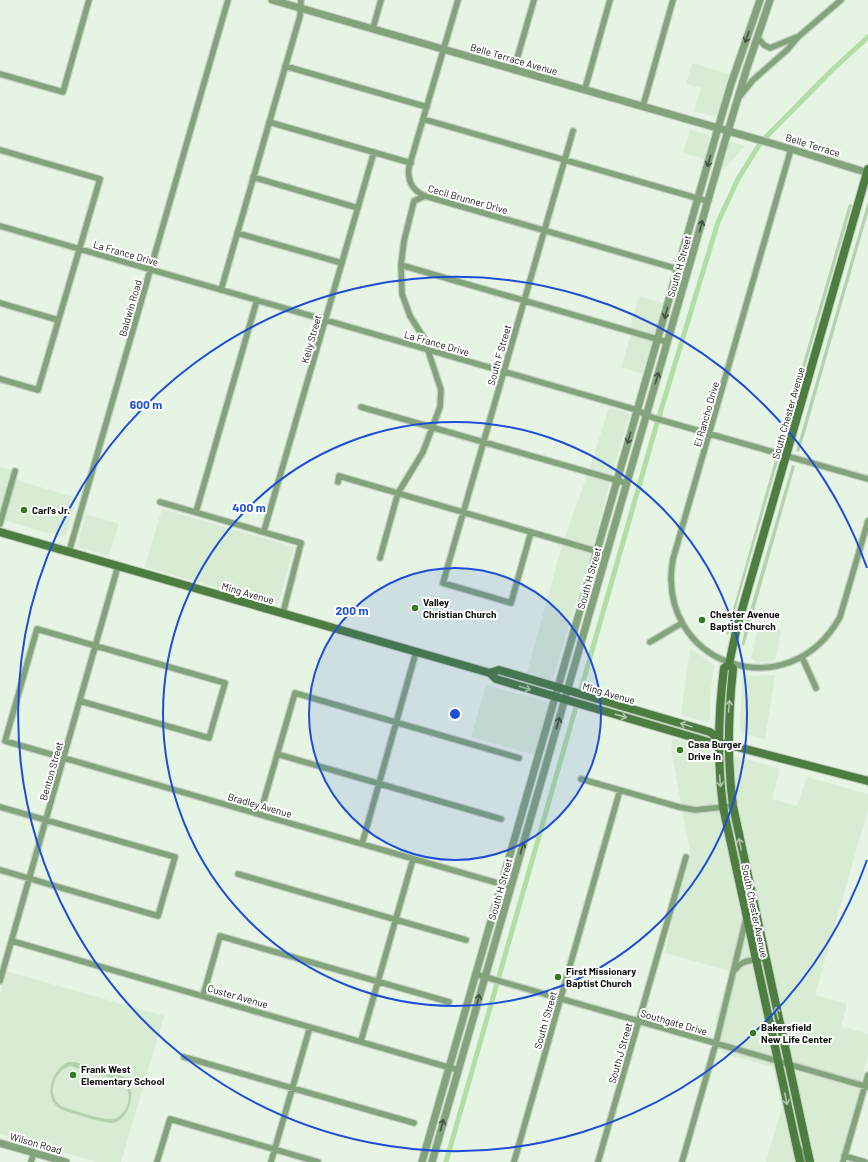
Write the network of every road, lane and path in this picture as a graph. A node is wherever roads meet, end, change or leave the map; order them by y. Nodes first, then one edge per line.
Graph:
1 (89, 0) edge
2 (228, 0) edge
3 (272, 0) edge
4 (301, 0) edge
5 (381, 0) edge
6 (458, 0) edge
7 (534, 0) edge
8 (610, 0) edge
9 (673, 0) edge
10 (760, 0) edge
11 (770, 0) edge
12 (841, 0) edge
13 (301, 9) junction
14 (373, 28) junction
15 (798, 37) junction
16 (758, 38) junction
17 (444, 49) junction
18 (285, 66) junction
19 (514, 69) junction
20 (0, 74) edge
21 (584, 90) junction
22 (737, 100) junction
23 (642, 106) junction
24 (427, 107) junction
25 (423, 119) junction
26 (269, 122) junction
27 (718, 128) junction
28 (573, 131) dead end
29 (728, 131) junction
30 (751, 138) joint
31 (791, 149) junction
32 (0, 150) edge
33 (374, 152) junction
34 (564, 160) junction
35 (411, 162) junction
36 (868, 171) edge
37 (253, 177) junction
38 (425, 196) junction
39 (698, 199) junction
40 (707, 201) junction
41 (358, 208) junction
42 (0, 226) edge
43 (544, 231) junction
44 (237, 233) junction
45 (79, 249) junction
46 (342, 263) junction
47 (401, 265) junction
48 (678, 269) junction
49 (150, 270) junction
50 (688, 272) junction
51 (221, 290) junction
52 (257, 300) junction
53 (524, 301) junction
54 (0, 303) edge
55 (58, 320) junction
56 (325, 320) junction
57 (658, 340) junction
58 (667, 342) junction
59 (427, 350) junction
60 (504, 372) junction
61 (0, 379) edge
62 (361, 407) dead end
63 (637, 410) junction
64 (646, 415) junction
65 (432, 427) junction
66 (709, 434) junction
67 (483, 442) junction
68 (786, 456) junction
69 (15, 471) dead end
70 (868, 479) edge
71 (617, 481) junction
72 (338, 482) dead end
73 (626, 483) junction
74 (398, 493) junction
75 (160, 502) dead end
76 (196, 512) junction
77 (463, 513) junction
78 (868, 521) edge
79 (0, 524) edge
80 (0, 532) edge
81 (264, 532) junction
82 (532, 532) junction
83 (597, 551) junction
84 (68, 552) junction
85 (606, 554) junction
86 (380, 558) dead end
87 (118, 566) junction
88 (587, 586) junction
89 (283, 613) junction
90 (587, 621) junction
91 (682, 623) junction
92 (650, 642) dead end
93 (96, 646) junction
94 (416, 652) junction
95 (802, 657) junction
96 (730, 664) junction
97 (490, 673) junction
98 (557, 687) junction
99 (816, 688) dead end
100 (569, 691) junction
101 (555, 697) junction
102 (80, 701) junction
103 (567, 701) junction
104 (397, 723) junction
105 (718, 742) junction
106 (728, 745) junction
107 (277, 754) junction
108 (64, 758) junction
109 (519, 758) dead end
110 (581, 779) dead end
111 (868, 781) edge
112 (380, 784) junction
113 (620, 790) junction
114 (733, 806) junction
115 (0, 807) edge
116 (723, 807) junction
117 (260, 814) junction
118 (501, 819) dead end
119 (46, 820) junction
120 (362, 844) junction
121 (686, 857) dead end
122 (414, 859) junction
123 (0, 870) edge
124 (238, 874) dead end
125 (29, 879) junction
126 (501, 884) junction
127 (510, 887) junction
128 (746, 917) junction
129 (396, 920) junction
130 (466, 940) dead end
131 (12, 941) junction
132 (766, 959) junction
133 (756, 960) junction
134 (475, 974) junction
135 (733, 974) junction
136 (484, 977) junction
137 (0, 981) edge
138 (378, 982) junction
139 (203, 996) junction
140 (560, 999) junction
141 (449, 1002) dead end
142 (638, 1021) junction
143 (310, 1026) junction
144 (361, 1041) junction
145 (716, 1043) junction
146 (184, 1057) dead end
147 (778, 1061) junction
148 (788, 1064) junction
149 (449, 1067) junction
150 (458, 1070) junction
151 (868, 1075) edge
152 (866, 1086) edge
153 (292, 1088) junction
154 (414, 1123) dead end
155 (0, 1143) edge
156 (796, 1145) junction
157 (274, 1149) junction
158 (34, 1153) junction
159 (844, 1159) edge
160 (31, 1162) edge
161 (66, 1162) edge
162 (157, 1162) edge
163 (271, 1162) edge
164 (318, 1162) edge
165 (422, 1162) edge
166 (432, 1162) edge
167 (514, 1162) edge
168 (598, 1162) edge
169 (682, 1162) edge
170 (800, 1162) edge
171 (805, 1162) edge
172 (810, 1162) edge
173 (865, 1162) edge

1 - 20 street
2 - 49 street, Baldwin Road
3 - 13 street, Belle Terrace Avenue
4 - 13 street
5 - 14 street
6 - 17 street
7 - 19 street
8 - 21 street
9 - 23 street
10 -> 27 street, South H Street
11 - 16 street, South H Street
12 - 15 street
13 - 14 street, Belle Terrace Avenue
13 - 18 street
14 - 17 street, Belle Terrace Avenue
15 - 16 street
15 - 22 street
16 - 22 street, South H Street
17 - 19 street, Belle Terrace Avenue
17 - 24 street
18 - 24 street
18 - 26 street
19 - 21 street, Belle Terrace Avenue
21 - 23 street, Belle Terrace Avenue
22 - 29 street, South H Street
23 - 27 street, Belle Terrace Avenue
24 - 25 street
25 - 34 street
25 - 35 street
26 - 33 street
26 - 37 street
27 - 29 street, Belle Terrace Avenue
27 -> 39 street, South H Street
28 - 34 street, South F Street
29 - 30 street, Belle Terrace Avenue
29 - 40 street, South H Street
30 - 31 street, Belle Terrace
31 - 36 street, Belle Terrace
31 - 66 street, El Rancho Drive
32 - 45 street
33 - 35 street
33 - 41 street, Kelly Street
34 - 39 street
34 - 43 street, South F Street
35 - 38 street, Cecil Brunner Drive
36 - 68 main road, South Chester Avenue
37 - 41 street
37 - 44 street
38 - 43 street, Cecil Brunner Drive
38 - 47 street
39 - 40 street
39 - 48 street, South H Street
50 -> 40 street, South H Street
41 - 46 street, Kelly Street
42 - 45 street, La France Drive
43 - 48 street, Cecil Brunner Drive
43 - 53 street, South F Street
44 - 46 street
44 - 51 street
45 - 49 street, La France Drive
45 - 55 street
46 - 56 street, Kelly Street
47 - 53 street
47 - 59 street
48 - 50 street, Cecil Brunner Drive
48 -> 57 street, South H Street
49 - 51 street, La France Drive
49 - 84 street, Baldwin Road
50 - 58 street, South H Street
51 - 52 street, La France Drive
52 - 56 street, La France Drive
52 - 76 street
53 - 57 street
53 - 60 street, South F Street
54 - 55 street
55 - 61 street
56 - 59 street, La France Drive
56 - 81 street, Kelly Street
57 - 58 street
57 - 63 street, South H Street
64 -> 58 street, South H Street
59 - 60 street, La France Drive
59 - 65 street
60 - 63 street, La France Drive
60 - 67 street, South F Street
62 - 65 street
63 - 64 street, La France Drive
63 -> 71 street, South H Street
64 - 66 street, La France Drive
64 - 73 street, South H Street
65 - 67 street
65 - 74 street
66 - 68 street, La France Drive
66 - 91 street, El Rancho Drive
67 - 71 street
67 - 77 street, South F Street
68 - 70 street, La France Drive
68 - 96 main road, South Chester Avenue
69 - 79 street
71 - 73 street
71 - 83 street, South H Street
72 - 74 street
73 - 85 street, South H Street
74 - 77 street
74 - 86 street
75 - 76 street
76 - 81 street
77 - 82 street
77 - 82 street, South F Street
78 - 95 street, El Rancho Drive
80 - 84 main road, Ming Avenue
81 - 89 street
82 - 83 street
83 - 85 street
83 - 88 street, South H Street
84 - 87 main road, Ming Avenue
85 - 90 street, South H Street
87 - 89 main road, Ming Avenue
87 - 93 street, Benton Street
88 - 90 street
88 - 98 street, South H Street
89 - 94 main road, Ming Avenue
90 - 100 street, South H Street
91 - 92 street
91 - 96 street, El Rancho Drive
93 - 102 street, Benton Street
93 - 102 street
93 - 108 street, Bradley Avenue
94 - 97 main road, Ming Avenue
94 - 104 street
95 - 96 street, El Rancho Drive
95 - 99 street
96 - 105 main road, South Chester Avenue
106 -> 96 main road, South Chester Avenue
97 - 98 main road, Ming Avenue
97 -> 101 main road, Ming Avenue
98 - 100 main road, Ming Avenue
98 - 101 street, South H Street
100 - 103 street, South H Street
105 -> 100 main road, Ming Avenue
101 - 103 main road, Ming Avenue
101 - 126 street, South H Street
102 - 108 street, Benton Street
103 -> 105 main road, Ming Avenue
127 -> 103 street, South H Street
104 - 107 street
104 - 109 street
104 - 112 street
105 - 106 main road, Ming Avenue
105 -> 116 main road, South Chester Avenue
106 - 111 main road, Ming Avenue
106 - 114 main road, South Chester Avenue
107 - 112 street
107 - 117 street
108 - 117 street, Bradley Avenue
108 - 119 street, Benton Street
110 - 113 street
112 - 118 street
112 - 120 street
113 - 116 street
113 - 140 street, South I Street
114 - 116 street
132 -> 114 main road, South Chester Avenue
115 - 119 street
116 - 128 main road, South Chester Avenue
117 - 120 street, Bradley Avenue
119 - 125 street, Benton Street
119 - 125 street
120 - 122 street, Bradley Avenue
121 - 142 street, South J Street
122 - 126 street, Bradley Avenue
122 - 129 street
123 - 125 street
124 - 129 street
125 - 131 street, Benton Street
126 - 127 street, Bradley Avenue
126 - 134 street, South H Street
127 - 136 street, South H Street
128 - 133 main road, South Chester Avenue
128 - 135 street
129 - 130 street
129 - 138 street
131 - 137 street, Benton Street
131 - 139 street, Custer Avenue
132 - 133 street
148 -> 132 main road, South Chester Avenue
133 - 135 street
133 - 147 main road, South Chester Avenue
134 - 136 street, Southgate Drive
134 - 149 street, South H Street
135 - 145 street
136 - 140 street, Southgate Drive
150 -> 136 street, South H Street
138 - 139 street
138 - 141 street
138 - 144 street
139 - 143 street, Custer Avenue
140 - 142 street, Southgate Drive
140 - 167 street, South I Street
142 - 145 street, Southgate Drive
142 - 168 street, South J Street
143 - 144 street, Custer Avenue
143 - 153 street
144 - 149 street, Custer Avenue
145 - 147 street, Southgate Drive
145 - 169 street
146 - 153 street
147 - 148 street, Southgate Drive
147 -> 156 main road, South Chester Avenue
148 - 152 street, Southgate Drive
148 - 172 main road, South Chester Avenue
149 - 150 street, Custer Avenue
149 - 165 street, South H Street
166 -> 150 street, South H Street
151 - 152 street
152 - 159 street
153 - 154 street
153 - 157 street
155 - 158 street, Wilson Road
156 - 170 main road, South Chester Avenue
156 - 171 street
157 - 162 street
157 - 163 street
157 - 164 street
158 - 160 street
158 - 161 street, Wilson Road
159 - 173 street

